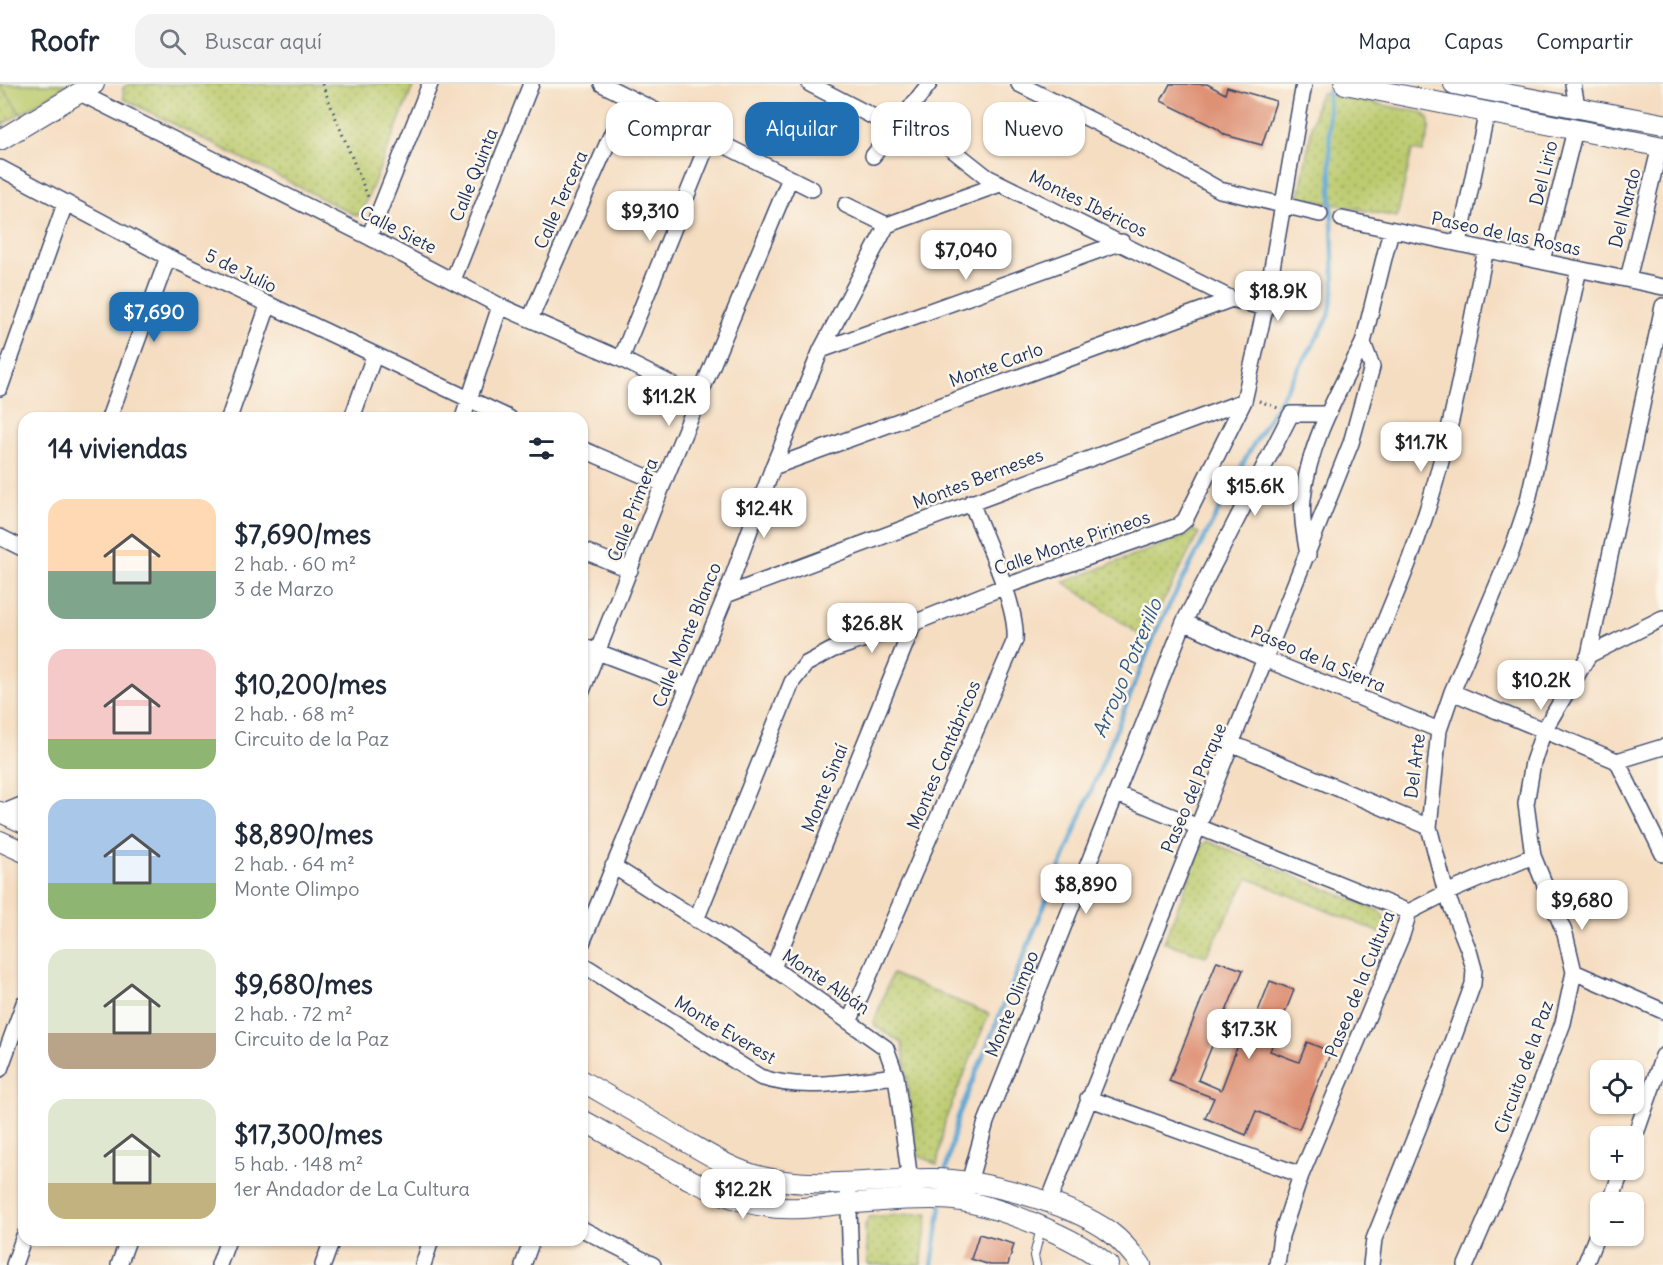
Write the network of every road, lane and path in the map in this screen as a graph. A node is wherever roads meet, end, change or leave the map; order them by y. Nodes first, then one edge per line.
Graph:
1 (322, 84) edge
2 (430, 84) edge
3 (531, 84) edge
4 (602, 84) edge
5 (810, 84) edge
6 (929, 84) edge
7 (1019, 84) edge
8 (1304, 84) edge
9 (1345, 84) edge
10 (1459, 84) edge
11 (1573, 84) edge
12 (87, 88) edge
13 (628, 97) junction
14 (638, 102) edge
15 (915, 102) edge
16 (1448, 104) junction
17 (1576, 106) junction
18 (1487, 111) junction
19 (871, 116) edge
20 (1663, 124) edge
21 (1575, 130) junction
22 (0, 140) edge
23 (1661, 147) edge
24 (733, 150) edge
25 (703, 156) edge
26 (960, 156) edge
27 (0, 168) edge
28 (790, 178) junction
29 (1000, 184) junction
30 (812, 189) dead end
31 (368, 197) dead end
32 (65, 204) junction
33 (846, 205) dead end
34 (1283, 205) junction
35 (1320, 214) dead end
36 (1341, 219) dead end
37 (887, 225) junction
38 (1391, 230) junction
39 (369, 237) junction
40 (1122, 242) junction
41 (1459, 243) junction
42 (1486, 249) junction
43 (168, 257) junction
44 (1542, 261) junction
45 (1579, 269) junction
46 (1628, 279) junction
47 (453, 280) junction
48 (1663, 287) edge
49 (1232, 299) junction
50 (268, 306) junction
51 (500, 306) junction
52 (1663, 306) edge
53 (1265, 308) junction
54 (530, 319) junction
55 (1364, 343) junction
56 (821, 350) junction
57 (374, 356) junction
58 (621, 358) junction
59 (0, 388) edge
60 (699, 398) junction
61 (1250, 400) junction
62 (469, 402) junction
63 (1283, 411) dead end
64 (111, 412) edge
65 (231, 412) edge
66 (354, 412) edge
67 (465, 412) edge
68 (494, 412) edge
69 (1328, 414) junction
70 (588, 452) edge
71 (773, 467) junction
72 (663, 484) junction
73 (971, 502) junction
74 (0, 537) edge
75 (18, 546) edge
76 (588, 552) edge
77 (1308, 555) junction
78 (630, 570) junction
79 (1003, 587) junction
80 (726, 595) junction
81 (1663, 618) edge
82 (1184, 622) junction
83 (914, 623) junction
84 (588, 648) edge
85 (598, 652) junction
86 (1589, 655) junction
87 (1267, 660) junction
88 (588, 676) edge
89 (687, 686) junction
90 (1452, 692) junction
91 (1354, 696) junction
92 (1439, 730) junction
93 (1544, 730) junction
94 (1233, 744) junction
95 (1663, 747) edge
96 (1617, 762) junction
97 (1117, 794) junction
98 (18, 806) edge
99 (1, 813) edge
100 (18, 820) edge
101 (1198, 826) junction
102 (1429, 826) junction
103 (0, 841) edge
104 (18, 849) edge
105 (1663, 854) edge
106 (1533, 856) junction
107 (613, 866) junction
108 (1446, 893) junction
109 (1409, 912) junction
110 (696, 920) junction
111 (588, 928) edge
112 (588, 968) edge
113 (773, 968) junction
114 (1574, 972) junction
115 (1663, 1011) edge
116 (18, 1020) edge
117 (850, 1020) junction
118 (1663, 1056) edge
119 (0, 1069) edge
120 (896, 1076) junction
121 (588, 1084) edge
122 (1088, 1098) junction
123 (588, 1123) edge
124 (1639, 1126) edge
125 (1301, 1175) junction
126 (910, 1180) junction
127 (848, 1182) junction
128 (959, 1191) junction
129 (921, 1200) junction
130 (1048, 1203) junction
131 (848, 1204) junction
132 (1041, 1226) junction
133 (588, 1233) edge
134 (21, 1246) edge
135 (126, 1246) edge
136 (226, 1246) edge
137 (330, 1246) edge
138 (430, 1246) edge
139 (530, 1246) edge
140 (1592, 1246) edge
141 (624, 1258) edge
142 (14, 1265) edge
143 (119, 1265) edge
144 (219, 1265) edge
145 (323, 1265) edge
146 (423, 1265) edge
147 (523, 1265) edge
148 (653, 1265) edge
149 (851, 1265) edge
150 (1036, 1265) edge
151 (1108, 1265) edge
152 (1141, 1265) edge
153 (1277, 1265) edge
154 (1371, 1265) edge
155 (1466, 1265) edge
156 (1585, 1265) edge

1 - 31 path
2 - 39 street
3 - 47 street, Calle Quinta
4 - 13 street
5 - 19 street
6 - 15 street
7 - 34 street
8 - 34 street, Calle Monte Pirineos
9 - 16 street
10 - 16 street
10 - 17 street
11 - 17 street
12 - 22 street
12 - 39 street, Calle Siete
13 - 14 street
13 - 54 street, Calle Tercera
16 - 18 street
17 - 20 street
18 - 21 street
18 - 41 street
21 - 23 street
21 - 44 street, Del Lirio
23 - 46 street, Del Nardo
24 - 28 street
25 - 58 street
26 - 29 street, Montes Ibéricos
27 - 32 street, 5 de Julio
28 - 30 street
28 - 60 street, Calle Primera
29 - 37 street
29 - 40 street, Montes Ibéricos
32 - 43 street, 5 de Julio
32 - 59 street
33 - 37 street
34 - 35 street
34 - 53 street, Calle Monte Pirineos
36 - 38 street, Paseo de las Rosas
37 - 56 street, Calle Monte Blanco
38 - 41 street, Paseo de las Rosas
38 - 55 street, Paseo del Parque
39 - 47 street, Calle Siete
40 - 49 street, Montes Ibéricos
40 - 56 street
41 - 42 street, Paseo de las Rosas
42 - 44 street, Paseo de las Rosas
42 - 91 street
43 - 50 street, 5 de Julio
43 - 64 street
44 - 45 street, Paseo de las Rosas
45 - 46 street, Paseo de las Rosas
45 - 90 street, Del Arte
46 - 48 street, Paseo de las Rosas
47 - 51 street, Calle Siete
49 - 53 street, Montes Ibéricos
49 - 71 street, Monte Carlo
50 - 57 street, 5 de Julio
50 - 65 street
51 - 54 street, Calle Siete
51 - 62 street
52 - 86 street
53 - 61 street, Calle Monte Pirineos
54 - 58 street, Calle Siete
55 - 69 street, Paseo del Parque
55 - 77 street, Paseo del Parque
56 - 71 street, Calle Monte Blanco
57 - 62 street, 5 de Julio
57 - 66 street
58 - 60 street, Calle Siete
60 - 72 street, Calle Primera
61 - 63 path
61 - 73 street, Montes Berneses
61 - 79 street, Calle Monte Pirineos
62 - 67 street
62 - 68 street, 5 de Julio
69 - 77 street, Paseo del Parque
69 - 82 street, Monte Olimpo
70 - 72 street
71 - 80 street, Calle Monte Blanco
72 - 78 street, Calle Primera
73 - 79 street, Montes Cantábricos
73 - 80 street, Montes Berneses
74 - 75 street
76 - 78 street
77 - 87 street, Paseo del Parque
78 - 85 street, Calle Primera
79 - 83 street, Calle Monte Pirineos
79 - 117 street, Montes Cantábricos
80 - 89 street, Calle Monte Blanco
81 - 86 street
82 - 87 street, Paseo de la Sierra
82 - 97 street, Monte Olimpo
83 - 110 street, Calle Monte Pirineos
83 - 113 street, Monte Sinaí
84 - 85 street
85 - 88 street, Calle Primera
85 - 89 street
86 - 93 street, Circuito de la Paz
87 - 91 street, Paseo de la Sierra
87 - 94 street, Paseo del Parque
89 - 107 street, Calle Monte Blanco
90 - 92 street, Del Arte
90 - 93 street
91 - 92 street, Paseo de la Sierra
92 - 102 street, Del Arte
93 - 96 street
93 - 106 street, Circuito de la Paz
94 - 101 street, Paseo del Parque
94 - 102 street
95 - 96 street
96 - 105 street
97 - 101 street
97 - 128 street, Monte Olimpo
98 - 99 street
99 - 100 street
101 - 109 street
101 - 122 street, Paseo del Parque
102 - 108 street, Del Arte
103 - 104 street
106 - 108 street, Paseo de la Cultura
106 - 114 street, Circuito de la Paz
107 - 110 street, Monte Albán
107 - 111 street, Calle Monte Blanco
108 - 109 street, Paseo de la Cultura
108 - 154 street, Del Arte
109 - 125 street, Paseo de la Cultura
110 - 113 street, Monte Albán
112 - 120 street, Monte Everest
113 - 117 street, Monte Albán
114 - 115 street
114 - 155 street, Circuito de la Paz
116 - 119 street
117 - 120 street, Monte Albán
118 - 124 street
120 - 126 street, Monte Albán
121 - 127 street
122 - 125 street
122 - 130 street, Paseo del Parque
123 - 131 street
125 - 153 street, Paseo de la Cultura
126 - 127 street
126 - 128 street
126 - 129 street, Monte Albán
127 - 131 street
128 - 129 street
128 - 130 street
128 - 132 street
129 - 131 street
130 - 152 street
131 - 149 street
132 - 150 lane
132 - 151 street
133 - 141 street
134 - 142 street
135 - 143 street
136 - 144 street
137 - 145 street
138 - 146 street
139 - 147 street
140 - 156 street
141 - 148 street

